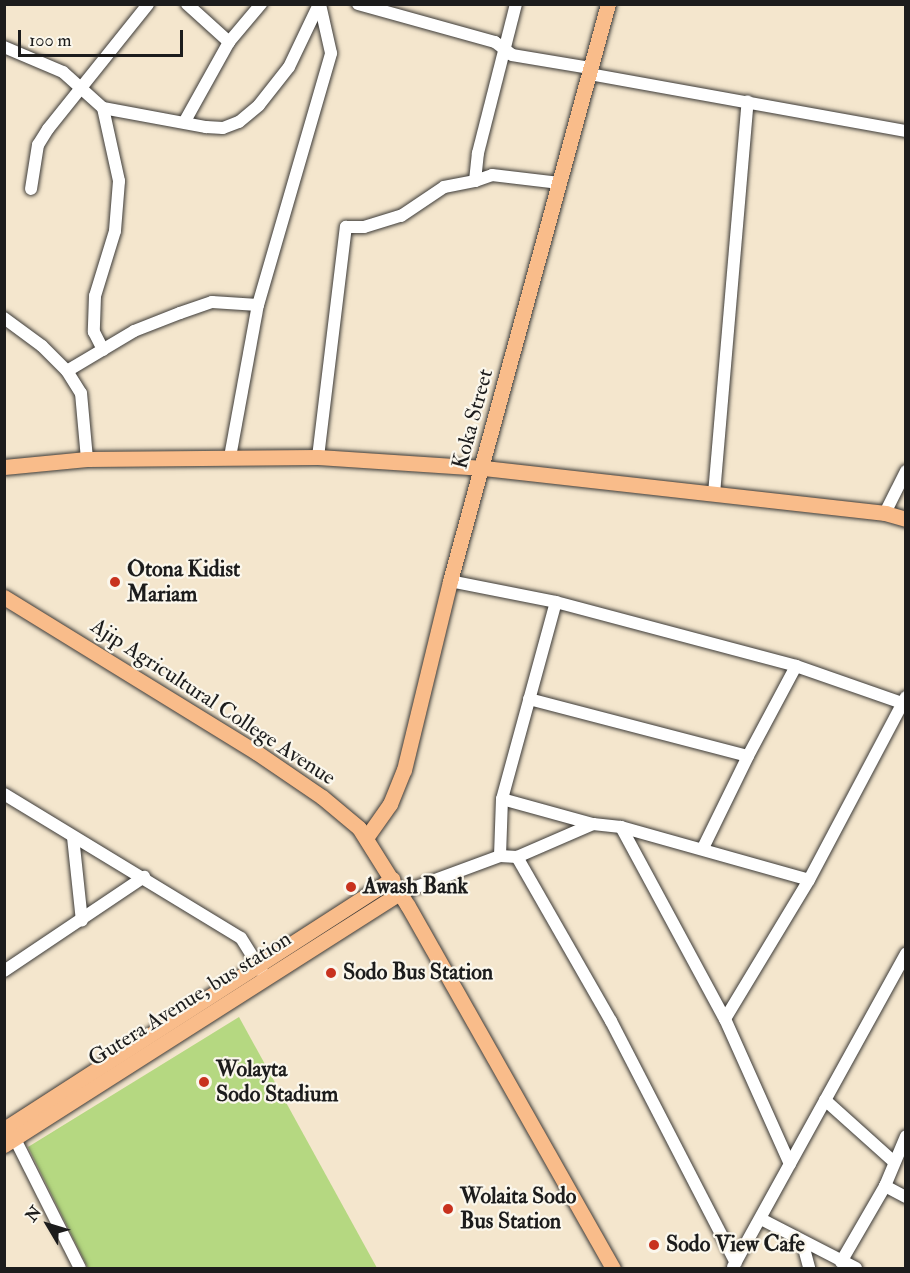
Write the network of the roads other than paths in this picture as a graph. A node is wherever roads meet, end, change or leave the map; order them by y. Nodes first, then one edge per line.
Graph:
1 (148, 4) edge
2 (187, 4) edge
3 (261, 4) edge
4 (319, 4) edge
5 (358, 4) edge
6 (516, 4) edge
7 (608, 4) edge
8 (229, 42) junction
9 (4, 47) edge
10 (507, 49) junction
11 (590, 71) junction
12 (82, 88) junction
13 (748, 101) junction
14 (103, 108) junction
15 (185, 121) junction
16 (906, 131) edge
17 (475, 181) junction
18 (560, 183) junction
19 (31, 189) dead end
20 (258, 305) junction
21 (4, 318) edge
22 (103, 350) junction
23 (67, 370) junction
24 (230, 457) junction
25 (318, 457) junction
26 (87, 459) junction
27 (4, 467) edge
28 (484, 468) junction
29 (906, 471) edge
30 (714, 494) junction
31 (885, 513) junction
32 (906, 519) edge
33 (450, 581) junction
34 (4, 597) edge
35 (556, 602) junction
36 (796, 666) junction
37 (529, 699) junction
38 (904, 700) edge
39 (748, 756) junction
40 (4, 794) edge
41 (502, 799) junction
42 (593, 824) junction
43 (621, 827) junction
44 (73, 837) junction
45 (366, 838) junction
46 (702, 848) junction
47 (500, 856) junction
48 (517, 857) junction
49 (144, 877) junction
50 (808, 880) junction
51 (396, 886) junction
52 (82, 921) junction
53 (906, 954) edge
54 (4, 971) edge
55 (262, 972) junction
56 (725, 1019) junction
57 (825, 1100) junction
58 (906, 1136) edge
59 (8, 1138) edge
60 (894, 1162) junction
61 (790, 1164) junction
62 (885, 1185) junction
63 (906, 1197) edge
64 (761, 1219) junction
65 (802, 1241) junction
66 (841, 1262) junction
67 (734, 1266) edge
68 (80, 1269) edge
69 (613, 1269) edge
70 (809, 1269) edge
71 (856, 1269) edge

1 - 12 street
2 - 8 street
3 - 8 street
4 - 15 street
4 - 20 street
5 - 10 street
6 - 10 street
7 - 11 main road, Koka Street
8 - 15 street
9 - 12 street
10 - 11 street
10 - 17 street
11 - 13 street
11 - 18 main road, Koka Street
12 - 14 street
12 - 19 street
13 - 16 street
13 - 30 street
14 - 15 street
14 - 22 street
17 - 18 street
17 - 25 street
18 - 28 main road, Koka Street
20 - 22 street
20 - 24 street
21 - 23 street
22 - 23 street
23 - 26 street
24 - 25 main road
24 - 26 main road
25 - 28 main road
26 - 27 main road
28 - 30 main road
28 - 33 main road, Koka Street
29 - 31 street
30 - 31 main road
31 - 32 main road
33 - 35 street
33 - 45 main road, Koka Street
34 - 45 main road, Ajip Agricultural College Avenue
35 - 36 street
35 - 37 street
36 - 38 street
36 - 39 street
37 - 39 street
37 - 41 street
38 - 50 street
39 - 46 street
40 - 44 street
41 - 42 street
41 - 47 street
42 - 43 street
42 - 48 street
43 - 46 street
43 - 56 street
44 - 49 street
44 - 52 street
45 - 51 main road, Ajip Agricultural College Avenue
46 - 50 street
47 - 48 street
47 - 51 street
48 - 67 street
49 - 52 street
49 - 55 street
50 - 56 street
51 - 55 main road
51 - 69 main road, Ajip Agricultural College Avenue
52 - 54 street
53 - 57 street
55 - 59 main road
56 - 61 street
57 - 60 street
57 - 61 street
58 - 60 street
59 - 68 street
60 - 62 street
61 - 64 street
62 - 63 street
62 - 66 street
64 - 65 street
64 - 67 street
65 - 66 street
65 - 70 street
66 - 71 street

